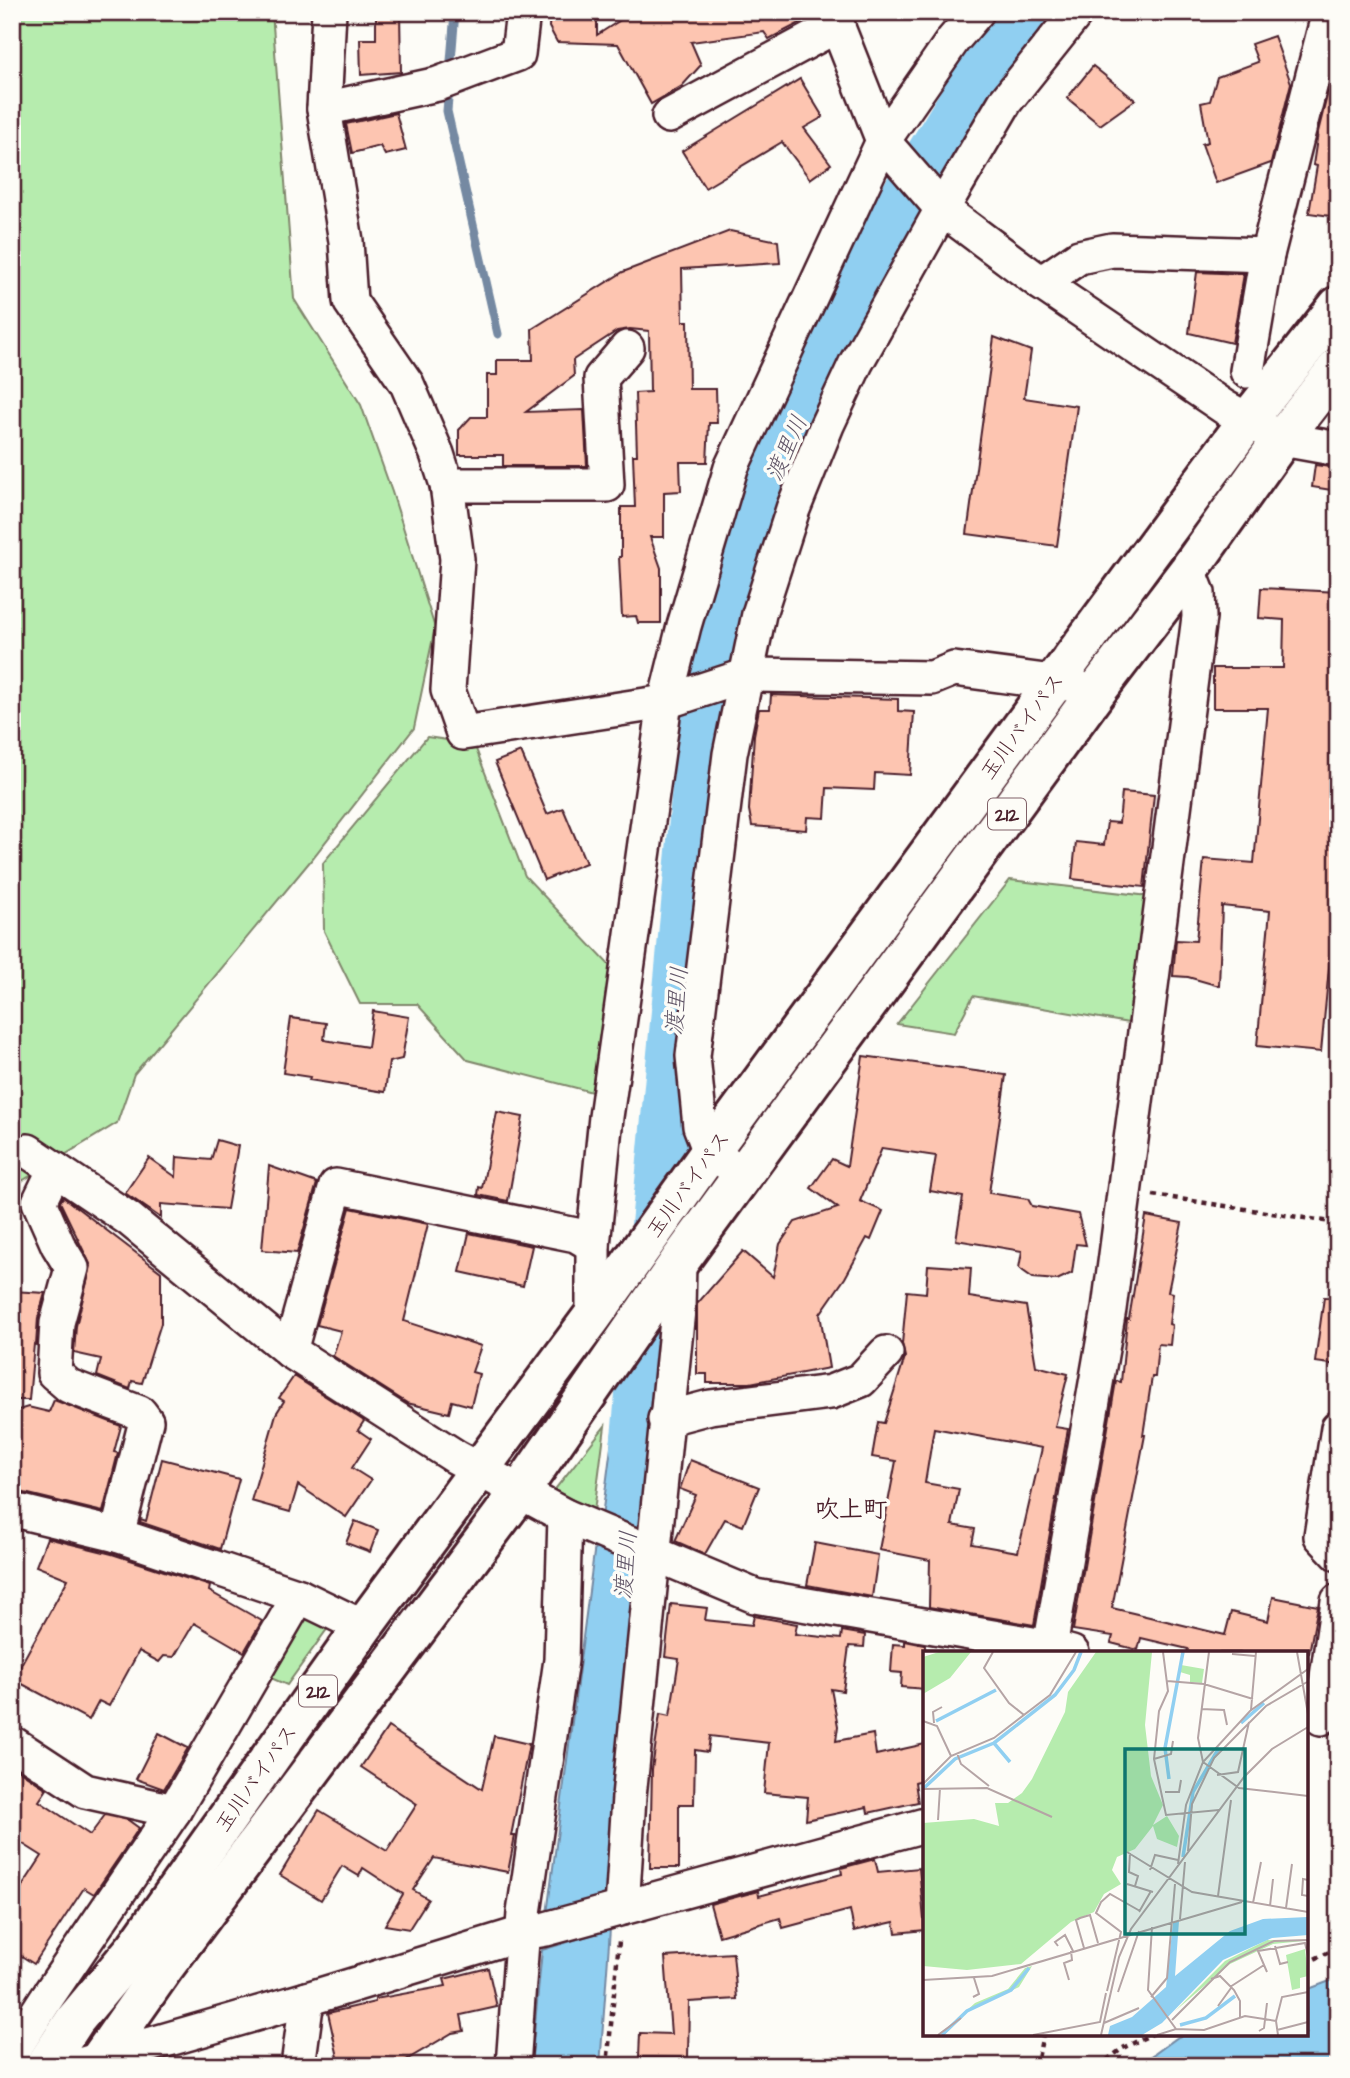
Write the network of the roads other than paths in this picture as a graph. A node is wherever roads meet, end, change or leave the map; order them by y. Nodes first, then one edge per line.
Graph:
1 (329, 12) edge
2 (523, 12) edge
3 (976, 12) edge
4 (1077, 12) edge
5 (1329, 12) edge
6 (837, 18) edge
7 (324, 109) junction
8 (669, 116) dead end
9 (883, 141) junction
10 (942, 209) junction
11 (1267, 255) junction
12 (1041, 283) junction
13 (1338, 306) edge
14 (627, 348) dead end
15 (1338, 367) edge
16 (1247, 371) dead end
17 (1248, 420) junction
18 (1282, 439) junction
19 (1338, 449) edge
20 (447, 485) junction
21 (1189, 570) junction
22 (748, 675) junction
23 (1054, 683) junction
24 (1099, 688) junction
25 (665, 702) junction
26 (710, 1152) junction
27 (744, 1175) junction
28 (593, 1245) junction
29 (680, 1262) junction
30 (593, 1317) junction
31 (290, 1352) junction
32 (886, 1353) dead end
33 (665, 1419) junction
34 (1338, 1428) edge
35 (480, 1470) junction
36 (519, 1493) junction
37 (22, 1513) dead end
38 (565, 1516) junction
39 (117, 1535) junction
40 (1338, 1554) edge
41 (655, 1556) junction
42 (299, 1596) junction
43 (1338, 1601) edge
44 (363, 1627) junction
45 (1061, 1650) edge
46 (1316, 1718) edge
47 (12, 1743) edge
48 (174, 1811) junction
49 (923, 1826) edge
50 (622, 1908) junction
51 (534, 1931) junction
52 (307, 1999) junction
53 (12, 2048) edge
54 (154, 2053) edge
55 (90, 2063) edge
56 (45, 2066) edge
57 (299, 2066) edge
58 (513, 2066) edge

1 - 7 street
2 - 7 street
3 - 9 street
4 - 10 street
5 - 11 street
6 - 8 street
6 - 9 street
7 - 20 street
9 - 10 street
9 - 25 street
10 - 12 street
10 - 22 street
11 - 12 street
11 - 16 street
12 - 17 street
13 - 17 highway, 玉川バイパス / 212
14 - 20 street
15 - 18 highway, 玉川バイパス / 212
17 - 18 street
17 - 23 highway, 玉川バイパス / 212
18 - 19 street
18 - 21 highway, 玉川バイパス / 212
20 - 25 street
21 - 24 highway, 玉川バイパス / 212
21 - 45 street
22 - 23 street
22 - 25 street
22 - 26 street
23 - 24 street
23 - 26 highway, 玉川バイパス / 212
24 - 27 highway, 玉川バイパス / 212
25 - 28 street
26 - 27 street
26 - 30 highway, 玉川バイパス / 212
27 - 29 highway, 玉川バイパス / 212
28 - 30 street
28 - 31 street
29 - 33 street
29 - 36 highway, 玉川バイパス / 212
30 - 35 highway, 玉川バイパス / 212
31 - 35 street
31 - 39 street
32 - 33 street
33 - 41 street
34 - 40 street
35 - 36 street
35 - 44 highway, 玉川バイパス / 212
36 - 38 street
36 - 55 highway, 玉川バイパス / 212
37 - 39 street
38 - 41 street
38 - 51 street
39 - 42 street
41 - 45 street
41 - 50 street
42 - 44 street
42 - 48 street
43 - 46 street
44 - 56 highway, 玉川バイパス / 212
47 - 48 street
48 - 53 street
49 - 50 street
50 - 51 street
51 - 52 street
51 - 58 street
52 - 54 street
52 - 57 street
54 - 55 street

